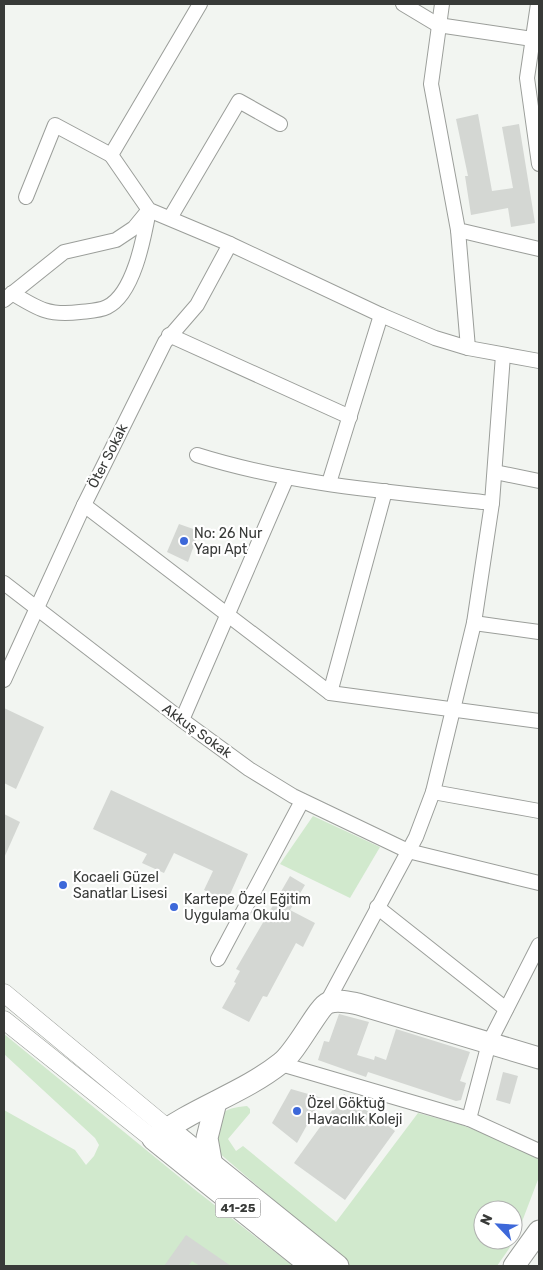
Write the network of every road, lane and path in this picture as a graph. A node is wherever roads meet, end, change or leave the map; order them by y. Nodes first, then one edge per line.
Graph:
1 (200, 4) edge
2 (403, 4) edge
3 (442, 4) edge
4 (538, 4) edge
5 (438, 25) junction
6 (535, 39) edge
7 (280, 124) dead end
8 (111, 155) junction
9 (539, 164) edge
10 (26, 198) dead end
11 (149, 210) junction
12 (170, 218) junction
13 (458, 230) junction
14 (230, 244) junction
15 (539, 249) edge
16 (8, 296) edge
17 (381, 315) junction
18 (169, 335) junction
19 (468, 348) junction
20 (503, 355) junction
21 (539, 361) edge
22 (350, 417) junction
23 (197, 455) dead end
24 (495, 472) junction
25 (288, 477) junction
26 (539, 481) edge
27 (329, 483) junction
28 (385, 491) junction
29 (492, 503) junction
30 (84, 505) junction
31 (4, 583) edge
32 (36, 610) junction
33 (227, 615) junction
34 (474, 623) junction
35 (539, 632) edge
36 (4, 680) edge
37 (330, 693) junction
38 (454, 710) junction
39 (182, 720) junction
40 (539, 721) edge
41 (434, 792) junction
42 (302, 801) junction
43 (539, 811) edge
44 (408, 851) junction
45 (539, 883) edge
46 (377, 907) junction
47 (539, 945) edge
48 (218, 959) dead end
49 (4, 993) edge
50 (326, 1004) junction
51 (506, 1010) junction
52 (4, 1020) edge
53 (489, 1043) junction
54 (539, 1058) edge
55 (281, 1064) junction
56 (216, 1102) junction
57 (469, 1119) junction
58 (166, 1139) junction
59 (539, 1151) edge
60 (212, 1166) junction
61 (539, 1231) edge
62 (311, 1266) edge
63 (338, 1266) edge
64 (514, 1266) edge

1 - 8 street
2 - 5 street
3 - 5 street
4 - 6 street
5 - 6 street
5 - 13 street
6 - 9 street
7 - 12 street
8 - 10 street
8 - 11 street
11 - 12 street
11 - 16 street
11 - 16 street
12 - 14 street
13 - 15 street
13 - 19 street
14 - 17 street
14 - 18 street, Öter Sokak
17 - 19 street
17 - 22 street
18 - 22 street
18 - 30 street, Öter Sokak
19 - 20 street
20 - 21 street
20 - 24 street
22 - 27 street
23 - 25 street
24 - 26 street
24 - 29 street
25 - 27 street
25 - 33 street
27 - 28 street
28 - 29 street
28 - 37 street
29 - 34 street
30 - 32 street, Öter Sokak
30 - 33 street
31 - 32 street, Akkuş Sokak
32 - 36 street, Öter Sokak
32 - 39 street, Akkuş Sokak
33 - 37 street
33 - 39 street
34 - 35 street
34 - 38 street
37 - 38 street
38 - 40 street
38 - 41 street
39 - 42 street, Akkuş Sokak
41 - 43 street
41 - 44 street
42 - 44 street, Akkuş Sokak
42 - 48 street
44 - 45 street, Akkuş Sokak
44 - 46 street
46 - 50 street
46 - 51 street
47 - 51 street
49 - 58 main road, 41-25
50 - 53 highway
50 - 55 highway
51 - 53 street
52 - 58 main road, 41-25
53 - 54 highway
53 - 57 street
55 - 56 highway
55 - 57 street
56 - 58 highway
56 - 60 highway
57 - 59 street
58 - 60 highway, 41-25
58 - 62 highway, 41-25
60 - 63 highway, 41-25
61 - 64 highway

